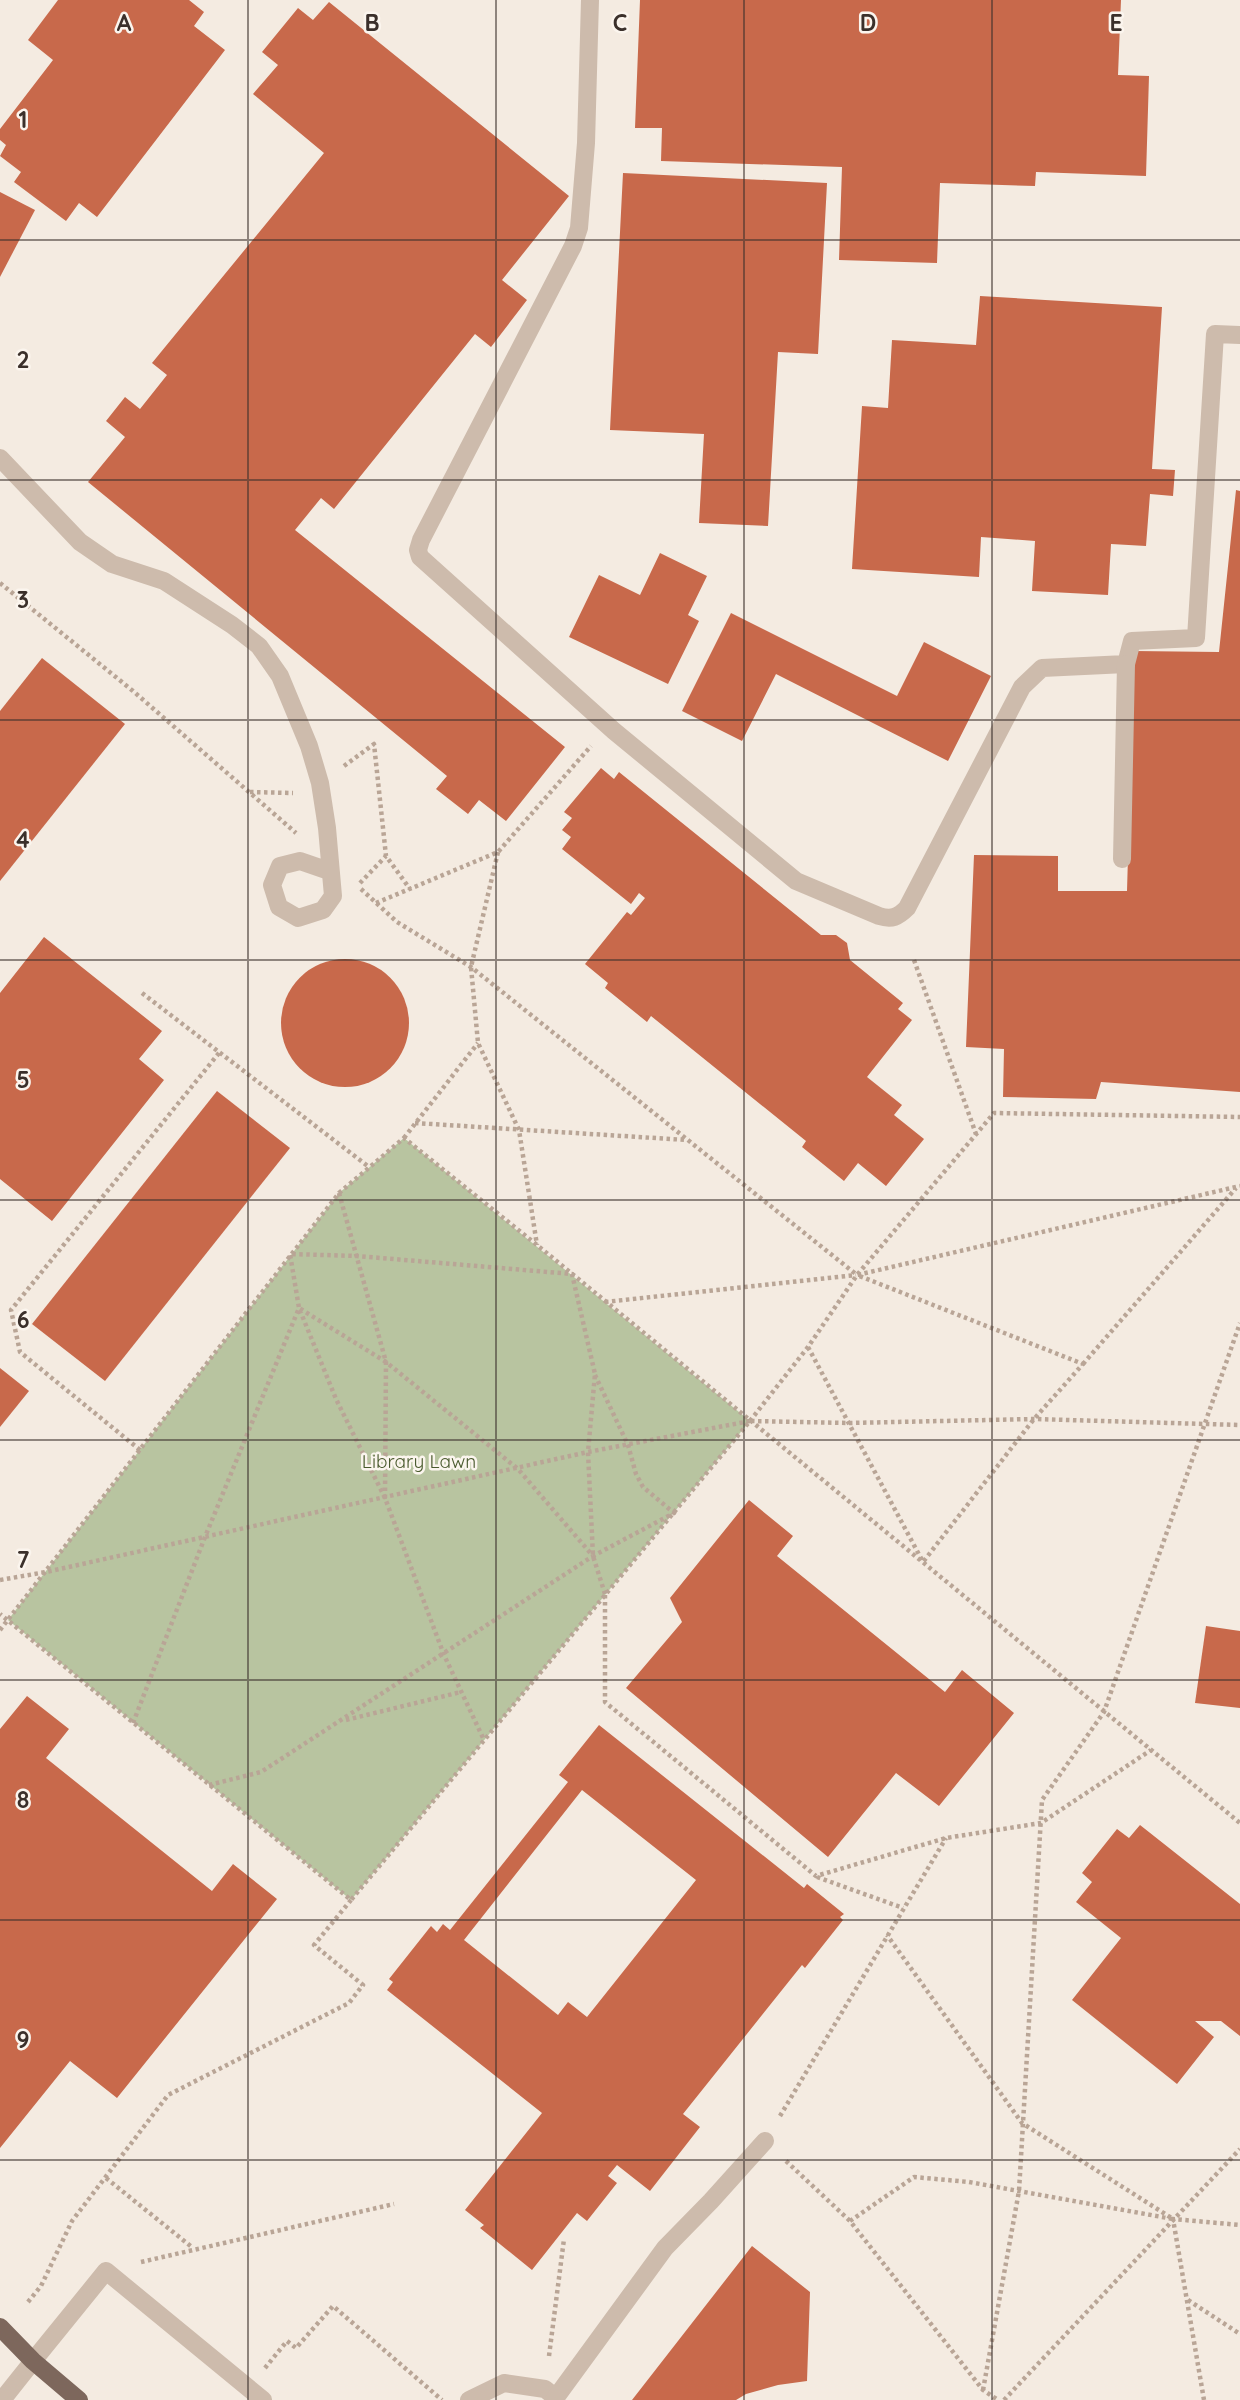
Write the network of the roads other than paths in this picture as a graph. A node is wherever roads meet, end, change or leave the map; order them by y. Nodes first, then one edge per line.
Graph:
1 (590, 0) edge
2 (1240, 335) edge
3 (0, 458) edge
4 (1126, 664) junction
5 (1122, 859) dead end
6 (330, 866) road end
7 (765, 2141) road end
8 (0, 2327) edge
9 (33, 2361) junction
10 (551, 2396) edge
11 (2, 2400) edge
12 (79, 2400) edge
13 (263, 2400) edge
14 (469, 2400) edge

1 - 4 street
2 - 4 street
3 - 6 street
4 - 5 street
7 - 10 street
8 - 9 main road
9 - 11 street
9 - 12 main road
9 - 13 street
10 - 14 street

